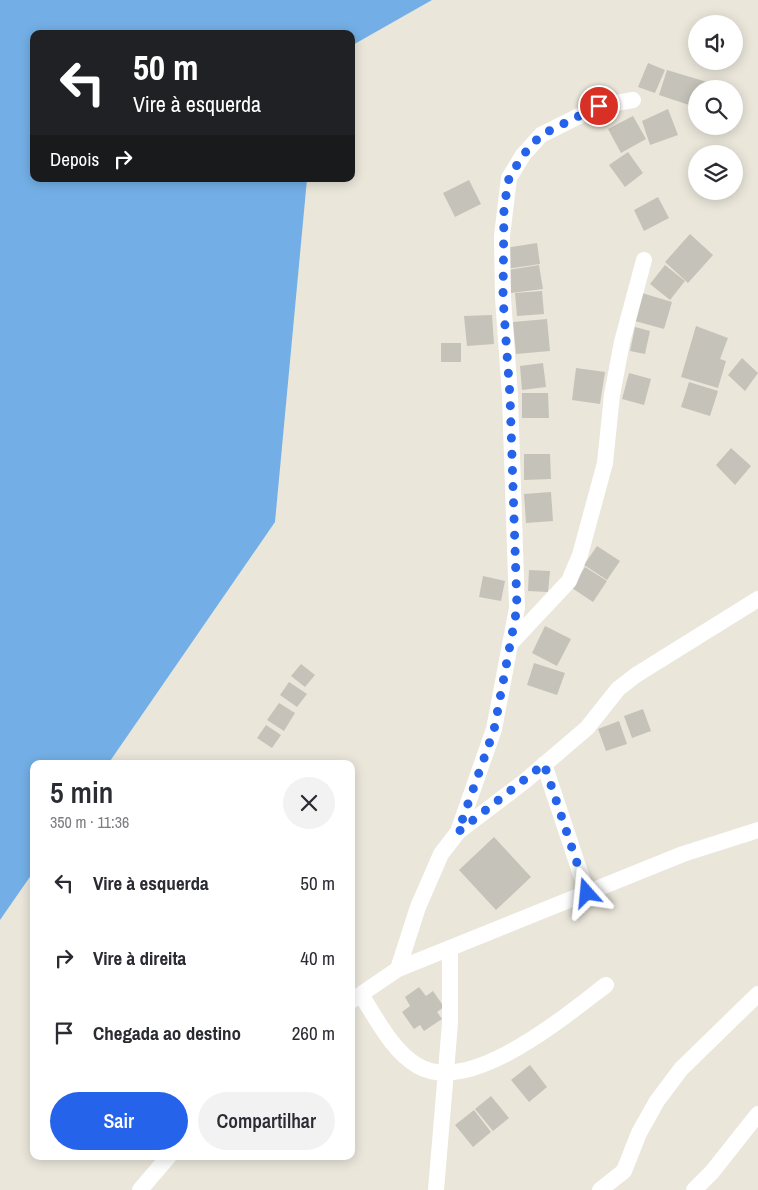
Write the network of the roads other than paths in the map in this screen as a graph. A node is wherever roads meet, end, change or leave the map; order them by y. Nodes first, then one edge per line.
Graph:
1 (633, 100) dead end
2 (644, 260) dead end
3 (758, 599) edge
4 (510, 644) junction
5 (544, 764) junction
6 (758, 830) edge
7 (458, 832) junction
8 (587, 893) junction
9 (450, 948) junction
10 (398, 969) junction
11 (606, 985) dead end
12 (758, 994) edge
13 (356, 998) edge
14 (446, 1074) junction
15 (758, 1114) edge
16 (166, 1160) edge
17 (140, 1190) edge
18 (436, 1190) edge
19 (600, 1190) edge
20 (694, 1190) edge

1 - 4 street
2 - 4 street
3 - 5 street
4 - 7 street
5 - 7 street
5 - 8 street
6 - 8 street
7 - 10 street
8 - 9 street
9 - 10 street
9 - 14 street
10 - 13 street
11 - 14 street
12 - 19 street
13 - 14 street
14 - 18 street
15 - 20 street
16 - 17 street

